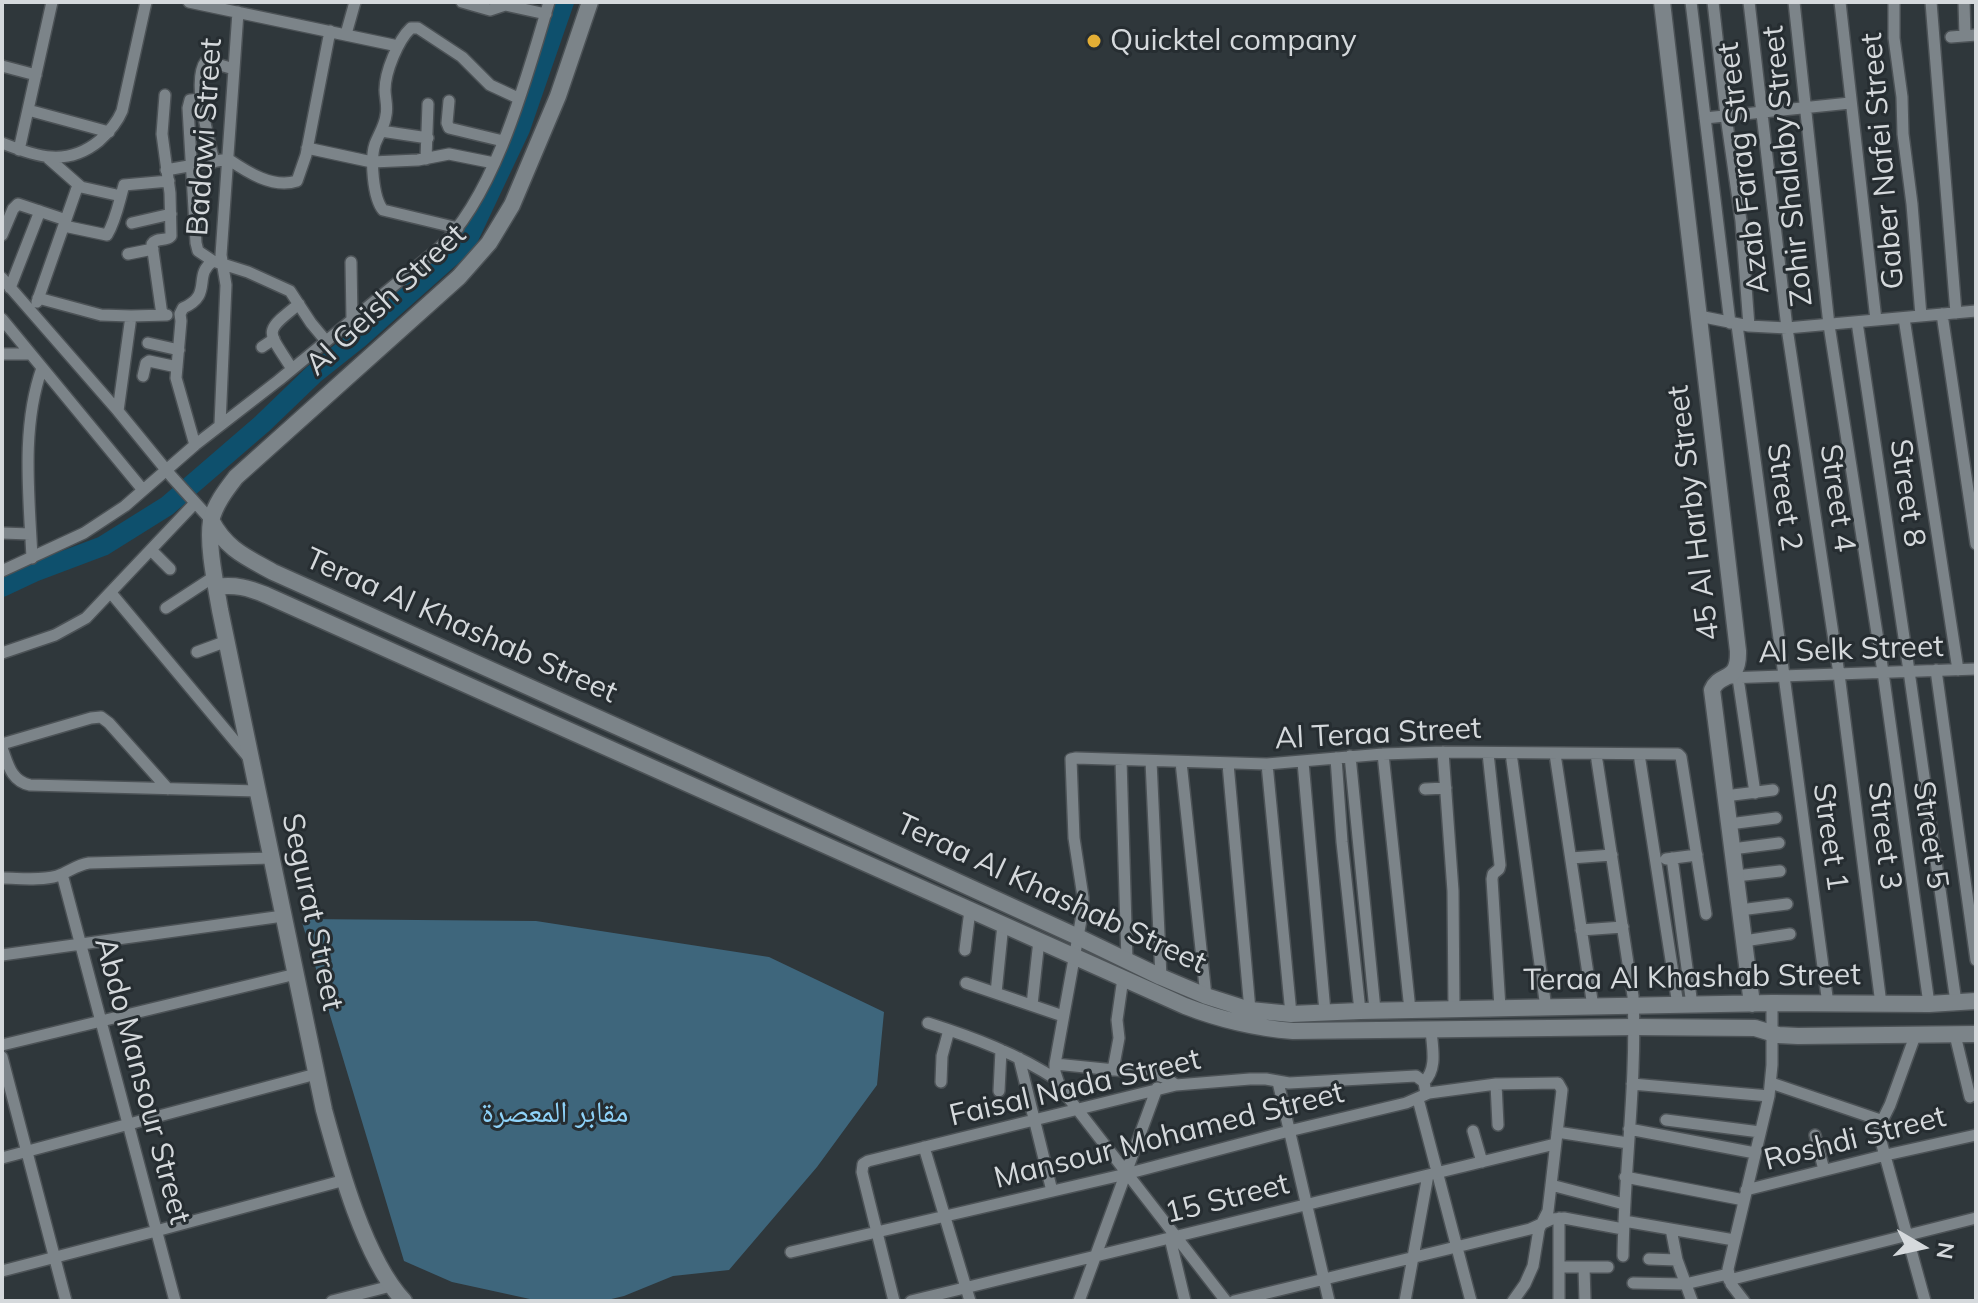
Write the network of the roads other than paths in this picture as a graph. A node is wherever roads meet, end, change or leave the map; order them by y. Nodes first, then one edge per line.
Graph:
1 (52, 2) edge
2 (146, 2) edge
3 (189, 2) edge
4 (355, 2) edge
5 (462, 2) edge
6 (590, 2) edge
7 (1662, 2) edge
8 (1691, 2) edge
9 (1713, 2) edge
10 (1749, 2) edge
11 (1794, 2) edge
12 (1840, 2) edge
13 (1894, 2) edge
14 (1931, 2) edge
15 (1964, 2) edge
16 (499, 4) edge
17 (224, 6) edge
18 (547, 8) edge
19 (238, 12) junction
20 (330, 31) junction
21 (346, 34) junction
22 (1971, 35) edge
23 (1951, 37) dead end
24 (398, 46) junction
25 (2, 66) edge
26 (234, 69) junction
27 (36, 75) junction
28 (165, 95) dead end
29 (518, 98) junction
30 (201, 99) junction
31 (449, 101) dead end
32 (1850, 103) junction
33 (428, 104) dead end
34 (1804, 108) junction
35 (28, 110) junction
36 (1761, 112) junction
37 (1726, 116) junction
38 (1705, 118) junction
39 (381, 131) junction
40 (109, 132) junction
41 (428, 138) junction
42 (503, 141) junction
43 (2, 143) edge
44 (307, 148) junction
45 (19, 150) junction
46 (48, 158) junction
47 (228, 159) junction
48 (426, 159) junction
49 (214, 162) junction
50 (372, 162) junction
51 (494, 163) junction
52 (191, 165) junction
53 (167, 176) junction
54 (78, 185) junction
55 (121, 196) junction
56 (40, 211) junction
57 (171, 214) junction
58 (65, 223) junction
59 (132, 223) dead end
60 (458, 228) junction
61 (2, 235) edge
62 (153, 249) junction
63 (128, 254) dead end
64 (351, 262) dead end
65 (217, 263) junction
66 (2, 278) edge
67 (10, 288) junction
68 (38, 298) junction
69 (299, 304) junction
70 (1976, 311) edge
71 (1956, 313) junction
72 (33, 314) junction
73 (180, 314) junction
74 (1942, 314) junction
75 (162, 315) junction
76 (131, 316) junction
77 (1699, 316) junction
78 (1921, 316) junction
79 (1904, 318) junction
80 (2, 319) edge
81 (352, 319) junction
82 (1876, 320) junction
83 (1857, 322) junction
84 (1739, 325) junction
85 (1829, 325) junction
86 (1787, 328) junction
87 (274, 339) junction
88 (326, 341) junction
89 (148, 343) dead end
90 (262, 347) dead end
91 (179, 350) junction
92 (2, 354) edge
93 (30, 354) junction
94 (177, 367) junction
95 (42, 368) junction
96 (292, 369) junction
97 (143, 376) dead end
98 (118, 411) junction
99 (220, 424) junction
100 (195, 445) junction
101 (169, 473) junction
102 (143, 490) junction
103 (193, 500) junction
104 (211, 520) junction
105 (2, 533) edge
106 (30, 534) junction
107 (1976, 544) edge
108 (151, 550) junction
109 (32, 558) junction
110 (170, 569) dead end
111 (2, 571) edge
112 (273, 572) junction
113 (216, 582) junction
114 (111, 593) junction
115 (266, 595) junction
116 (166, 608) dead end
117 (227, 641) junction
118 (197, 652) dead end
119 (2, 653) edge
120 (1976, 669) edge
121 (1936, 670) junction
122 (1958, 670) junction
123 (1909, 671) junction
124 (1883, 672) junction
125 (1839, 674) junction
126 (1784, 676) junction
127 (1733, 678) junction
128 (2, 746) edge
129 (1443, 752) junction
130 (1488, 753) junction
131 (1511, 753) junction
132 (1383, 754) junction
133 (1555, 754) junction
134 (1596, 754) junction
135 (1639, 754) junction
136 (1350, 756) junction
137 (1336, 758) junction
138 (1121, 760) junction
139 (252, 761) junction
140 (1151, 761) junction
141 (1181, 762) junction
142 (1303, 762) junction
143 (1228, 764) junction
144 (1267, 764) junction
145 (1446, 788) junction
146 (168, 789) junction
147 (1425, 789) dead end
148 (1773, 790) dead end
149 (258, 791) junction
150 (1755, 793) junction
151 (1725, 796) junction
152 (1776, 818) dead end
153 (830, 824) junction
154 (1729, 824) junction
155 (1779, 843) dead end
156 (821, 844) junction
157 (1732, 849) junction
158 (1612, 855) junction
159 (1697, 855) junction
160 (272, 858) junction
161 (1571, 858) junction
162 (1672, 858) junction
163 (1656, 860) junction
164 (1780, 871) dead end
165 (62, 874) junction
166 (1736, 876) junction
167 (2, 878) edge
168 (1787, 904) dead end
169 (970, 910) junction
170 (1740, 910) junction
171 (1706, 914) dead end
172 (283, 916) junction
173 (1003, 924) junction
174 (1623, 927) junction
175 (1581, 930) junction
176 (1790, 934) dead end
177 (1078, 937) junction
178 (1039, 940) junction
179 (1744, 941) junction
180 (80, 943) junction
181 (965, 950) dead end
182 (2, 955) edge
183 (1074, 956) junction
184 (1976, 960) edge
185 (1125, 969) junction
186 (296, 974) junction
187 (1161, 977) junction
188 (966, 983) dead end
189 (996, 993) junction
190 (1206, 996) junction
191 (1976, 1001) edge
192 (1956, 1002) junction
193 (1772, 1003) junction
194 (1752, 1004) junction
195 (1828, 1004) junction
196 (1881, 1004) junction
197 (1929, 1004) junction
198 (1032, 1005) junction
199 (1685, 1005) junction
200 (1634, 1006) junction
201 (1593, 1007) junction
202 (1500, 1008) junction
203 (1546, 1008) junction
204 (1454, 1009) junction
205 (1250, 1010) junction
206 (1367, 1010) junction
207 (1410, 1010) junction
208 (1325, 1012) junction
209 (1291, 1014) junction
210 (1063, 1016) junction
211 (101, 1021) junction
212 (928, 1023) dead end
213 (1634, 1027) junction
214 (1431, 1029) junction
215 (949, 1030) junction
216 (1773, 1033) junction
217 (1976, 1034) edge
218 (1955, 1035) junction
219 (1915, 1036) junction
220 (2, 1045) edge
221 (1001, 1050) junction
222 (2, 1057) edge
223 (1019, 1058) junction
224 (1055, 1064) junction
225 (1113, 1070) junction
226 (316, 1074) junction
227 (1057, 1080) junction
228 (941, 1082) dead end
229 (1278, 1082) junction
230 (1771, 1083) junction
231 (1496, 1084) junction
232 (1632, 1084) junction
233 (1176, 1085) junction
234 (1157, 1088) junction
235 (999, 1091) dead end
236 (1423, 1092) junction
237 (1769, 1096) junction
238 (1970, 1097) dead end
239 (1077, 1109) junction
240 (1034, 1119) junction
241 (1666, 1120) dead end
242 (1883, 1121) junction
243 (128, 1124) junction
244 (1498, 1125) dead end
245 (1629, 1129) junction
246 (1289, 1131) junction
247 (1473, 1131) dead end
248 (1760, 1132) junction
249 (1815, 1135) dead end
250 (1976, 1135) edge
251 (1556, 1138) junction
252 (1628, 1143) junction
253 (924, 1147) junction
254 (27, 1151) junction
255 (1755, 1153) junction
256 (1886, 1155) junction
257 (2, 1158) edge
258 (1482, 1162) junction
259 (1824, 1170) junction
260 (1126, 1174) junction
261 (1432, 1174) junction
262 (1625, 1177) junction
263 (345, 1180) junction
264 (1551, 1185) junction
265 (1052, 1191) junction
266 (1745, 1195) junction
267 (1624, 1204) junction
268 (1306, 1205) junction
269 (945, 1215) junction
270 (1559, 1218) junction
271 (1976, 1218) edge
272 (1541, 1225) junction
273 (1624, 1225) junction
274 (1671, 1229) junction
275 (156, 1231) junction
276 (877, 1231) junction
277 (1908, 1235) junction
278 (1173, 1238) junction
279 (1734, 1240) junction
280 (1457, 1247) junction
281 (791, 1252) dead end
282 (1096, 1254) junction
283 (1623, 1256) dead end
284 (55, 1257) junction
285 (1413, 1257) junction
286 (1649, 1259) dead end
287 (1677, 1260) junction
288 (1559, 1267) junction
289 (1584, 1267) junction
290 (1608, 1267) dead end
291 (2, 1271) edge
292 (1729, 1277) junction
293 (1324, 1279) junction
294 (1633, 1283) dead end
295 (1685, 1284) junction
296 (391, 1286) junction
297 (966, 1287) junction
298 (66, 1301) edge
299 (175, 1301) edge
300 (332, 1301) edge
301 (404, 1301) edge
302 (894, 1301) edge
303 (911, 1301) edge
304 (970, 1301) edge
305 (1079, 1301) edge
306 (1185, 1301) edge
307 (1226, 1301) edge
308 (1234, 1301) edge
309 (1329, 1301) edge
310 (1405, 1301) edge
311 (1471, 1301) edge
312 (1513, 1301) edge
313 (1559, 1301) edge
314 (1585, 1301) edge
315 (1692, 1301) edge
316 (1744, 1301) edge
317 (1925, 1301) edge

1 - 27 street
2 - 40 street
3 - 17 street
4 - 21 street
5 - 16 street
6 - 104 street, Al Geish Street
7 - 77 street, 45 Al Harby Street
8 - 38 street
9 - 37 street
10 - 36 street, Azab Farag Street
11 - 34 street, Zohir Shalaby Street
12 - 32 street
13 - 78 street, Gaber Nafei Street
14 - 71 street
15 - 22 street
16 - 18 street
17 - 19 street
18 - 29 street
19 - 20 street
19 - 26 street, Badawi Street
20 - 21 street
20 - 44 street
21 - 24 street
22 - 23 street
24 - 29 street
24 - 39 street
25 - 27 street
26 - 30 street
26 - 47 street, Badawi Street
27 - 35 street
28 - 53 street
29 - 42 street
30 - 49 street
30 - 52 street
31 - 42 street
32 - 34 street
32 - 82 street
33 - 41 street
34 - 36 street
34 - 85 street, Zohir Shalaby Street
35 - 40 street
35 - 45 street
36 - 37 street
36 - 86 street, Azab Farag Street
37 - 38 street
37 - 84 street
38 - 84 street
39 - 41 street
39 - 50 street
40 - 46 street
41 - 48 street
42 - 51 street
43 - 45 street
44 - 47 street
44 - 50 street
45 - 46 street
46 - 54 street
47 - 49 street
47 - 65 street, Badawi Street
48 - 50 street
48 - 51 street
49 - 52 street
50 - 60 street
51 - 60 street
52 - 53 street
52 - 65 street
53 - 55 street
53 - 57 street
54 - 55 street
54 - 58 street
55 - 58 street
56 - 58 street
56 - 61 street
56 - 67 street
57 - 59 street
57 - 62 street
58 - 68 street
60 - 81 street
62 - 63 street
62 - 75 street
64 - 81 street
65 - 69 street
65 - 73 street
65 - 99 street
66 - 67 street
67 - 72 street
68 - 72 street
68 - 76 street
69 - 87 street
69 - 88 street
70 - 71 street
71 - 74 street
72 - 98 street
73 - 75 street
73 - 91 street
74 - 78 street
74 - 107 street
75 - 76 street
76 - 98 street
77 - 84 street
77 - 127 street, 45 Al Harby Street
78 - 79 street
79 - 82 street
79 - 122 street
80 - 93 street
81 - 88 street
82 - 83 street
83 - 85 street
83 - 123 street, Street 8
84 - 86 street
84 - 126 street, Street 2
85 - 86 street
85 - 124 street, Zohir Shalaby Street
86 - 125 street, Street 4
87 - 90 street
87 - 96 street
88 - 96 street
89 - 91 street
91 - 94 street
92 - 93 street
93 - 95 street
94 - 97 street
94 - 100 street
95 - 102 street
95 - 106 street
96 - 99 street
98 - 101 street
99 - 100 street
100 - 101 street
101 - 102 street
101 - 103 street, Teraa Al Khashab Street
102 - 109 street
103 - 104 street, Teraa Al Khashab Street
103 - 108 street
104 - 112 street, Teraa Al Khashab Street
104 - 113 street, Segurat Street
105 - 106 street
106 - 109 street
108 - 110 street
108 - 114 street
109 - 111 street
112 - 115 street
112 - 153 street, Teraa Al Khashab Street
113 - 115 street, Teraa Al Khashab Street
113 - 116 street
113 - 117 street, Segurat Street
114 - 119 street
114 - 139 street
115 - 156 street, Teraa Al Khashab Street
117 - 118 street
117 - 139 street, Segurat Street
120 - 122 street, Al Selk Street
121 - 122 street, Al Selk Street
121 - 123 street, Al Selk Street
121 - 184 street
123 - 124 street, Al Selk Street
123 - 192 street, Street 8
124 - 125 street, Al Selk Street
124 - 197 street, Street 5
125 - 126 street, Al Selk Street
125 - 196 street, Street 3
126 - 127 street, Al Selk Street
126 - 195 street, Street 1
127 - 150 street
127 - 151 street, 45 Al Harby Street
128 - 146 street
128 - 146 street
129 - 130 street, Al Teraa Street
129 - 132 street, Al Teraa Street
129 - 145 street
130 - 131 street, Al Teraa Street
130 - 202 street
131 - 133 street, Al Teraa Street
131 - 203 street
132 - 136 street, Al Teraa Street
132 - 207 street
133 - 134 street, Al Teraa Street
133 - 161 street
134 - 135 street, Al Teraa Street
134 - 158 street
135 - 159 street, Al Teraa Street
135 - 163 street
136 - 137 street, Al Teraa Street
136 - 206 street
137 - 142 street, Al Teraa Street
137 - 206 street
138 - 140 street, Al Teraa Street
138 - 177 street, Al Teraa Street
138 - 185 street
139 - 149 street, Segurat Street
140 - 141 street, Al Teraa Street
140 - 187 street
141 - 143 street, Al Teraa Street
141 - 190 street
142 - 144 street, Al Teraa Street
142 - 208 street
143 - 144 street, Al Teraa Street
143 - 205 street
144 - 209 street
145 - 147 street
145 - 204 street
146 - 149 street
148 - 150 street
149 - 160 street, Segurat Street
150 - 151 street
151 - 154 street, 45 Al Harby Street
152 - 154 street
153 - 156 street
153 - 177 street, Teraa Al Khashab Street
154 - 157 street, 45 Al Harby Street
155 - 157 street
156 - 169 street, Teraa Al Khashab Street
157 - 166 street, 45 Al Harby Street
158 - 161 street
158 - 174 street
159 - 162 street
159 - 171 street
160 - 165 street
160 - 172 street, Segurat Street
161 - 175 street
162 - 163 street
162 - 199 street
163 - 199 street
164 - 166 street
165 - 167 street
165 - 180 street, Abdo Mansour Street
166 - 170 street, 45 Al Harby Street
168 - 170 street
169 - 173 street, Teraa Al Khashab Street
169 - 181 street
170 - 179 street, 45 Al Harby Street
172 - 180 street
172 - 186 street, Segurat Street
173 - 178 street, Teraa Al Khashab Street
173 - 189 street
174 - 175 street
174 - 200 street
175 - 201 street
176 - 179 street
177 - 183 street
177 - 185 street, Teraa Al Khashab Street
178 - 183 street, Teraa Al Khashab Street
178 - 198 street
179 - 194 street, 45 Al Harby Street
180 - 182 street
180 - 211 street, Abdo Mansour Street
183 - 185 street, Teraa Al Khashab Street
183 - 210 street
185 - 187 street, Teraa Al Khashab Street
185 - 214 street, Teraa Al Khashab Street
185 - 225 street
186 - 211 street
186 - 226 street, Segurat Street
187 - 190 street, Teraa Al Khashab Street
188 - 189 street
189 - 198 street
190 - 205 street, Teraa Al Khashab Street
191 - 192 street, Teraa Al Khashab Street
192 - 197 street, Teraa Al Khashab Street
193 - 194 street, Teraa Al Khashab Street
193 - 195 street, Teraa Al Khashab Street
193 - 216 street
194 - 199 street, Teraa Al Khashab Street
195 - 196 street, Teraa Al Khashab Street
196 - 197 street, Teraa Al Khashab Street
198 - 210 street
199 - 200 street, Teraa Al Khashab Street
200 - 201 street, Teraa Al Khashab Street
200 - 213 street
201 - 203 street, Teraa Al Khashab Street
202 - 203 street, Teraa Al Khashab Street
202 - 204 street, Teraa Al Khashab Street
204 - 207 street, Teraa Al Khashab Street
205 - 209 street, Teraa Al Khashab Street
206 - 207 street, Teraa Al Khashab Street
206 - 208 street, Teraa Al Khashab Street
208 - 209 street, Teraa Al Khashab Street
210 - 224 street
211 - 220 street
211 - 243 street, Abdo Mansour Street
212 - 215 street
213 - 214 street, Teraa Al Khashab Street
213 - 216 street, Teraa Al Khashab Street
213 - 232 street
214 - 236 street
215 - 221 street
215 - 228 street
216 - 219 street, Teraa Al Khashab Street
216 - 230 street
217 - 218 street, Teraa Al Khashab Street
218 - 219 street, Teraa Al Khashab Street
218 - 238 street
219 - 242 street
221 - 223 street
221 - 235 street
222 - 254 street
223 - 227 street
223 - 240 street
224 - 225 street
224 - 227 street
225 - 233 street
226 - 243 street
226 - 263 street, Segurat Street
227 - 239 street
229 - 233 street, Faisal Nada Street
229 - 236 street, Faisal Nada Street
229 - 246 street
230 - 237 street
230 - 242 street
231 - 236 street, Mansour Mohamed Street
231 - 244 street
231 - 251 street, Mansour Mohamed Street
232 - 237 street
232 - 245 street
233 - 234 street, Faisal Nada Street
234 - 239 street, Faisal Nada Street
234 - 260 street
236 - 246 street, Mansour Mohamed Street
236 - 261 street
237 - 248 street
239 - 240 street, Faisal Nada Street
239 - 260 street
240 - 253 street, Faisal Nada Street
240 - 265 street
241 - 248 street
242 - 256 street
243 - 254 street
243 - 275 street, Abdo Mansour Street
245 - 252 street
245 - 255 street
246 - 260 street, Mansour Mohamed Street
246 - 268 street
247 - 258 street
248 - 255 street
249 - 259 street
250 - 256 street, Roshdi Street
251 - 252 street
251 - 258 street, 15 Street
251 - 264 street
252 - 262 street
253 - 269 street
253 - 276 street, Faisal Nada Street
254 - 257 street
254 - 284 street
255 - 266 street
256 - 259 street, Roshdi Street
256 - 277 street
258 - 261 street, 15 Street
259 - 266 street, Roshdi Street
260 - 265 street, Mansour Mohamed Street
260 - 278 street
260 - 282 street
261 - 268 street, 15 Street
261 - 280 street
261 - 285 street
262 - 266 street
262 - 267 street
263 - 275 street
263 - 296 street, Segurat Street
264 - 267 street
264 - 272 street
265 - 269 street, Mansour Mohamed Street
266 - 279 street
267 - 273 street
268 - 278 street, 15 Street
268 - 293 street
269 - 276 street, Mansour Mohamed Street
269 - 297 street
270 - 272 street
270 - 273 street
270 - 288 street
271 - 277 street
272 - 280 street
272 - 312 street
273 - 274 street
273 - 283 street
274 - 279 street
274 - 287 street
275 - 284 street
275 - 299 street, Abdo Mansour Street
276 - 281 street, Mansour Mohamed Street
276 - 302 street
277 - 292 street
277 - 317 street
278 - 282 street, 15 Street
278 - 306 street
278 - 307 street
279 - 292 street
280 - 285 street
280 - 311 street
282 - 297 street, 15 Street
282 - 305 street
284 - 291 street
284 - 298 street
285 - 293 street
285 - 310 street
286 - 287 street
287 - 295 street
288 - 289 street
288 - 313 street
289 - 290 street
289 - 314 street
292 - 295 street
292 - 316 street
293 - 308 street
293 - 309 street
294 - 295 street
295 - 315 street
296 - 300 street
296 - 301 street, Segurat Street
297 - 303 street, 15 Street
297 - 304 street

